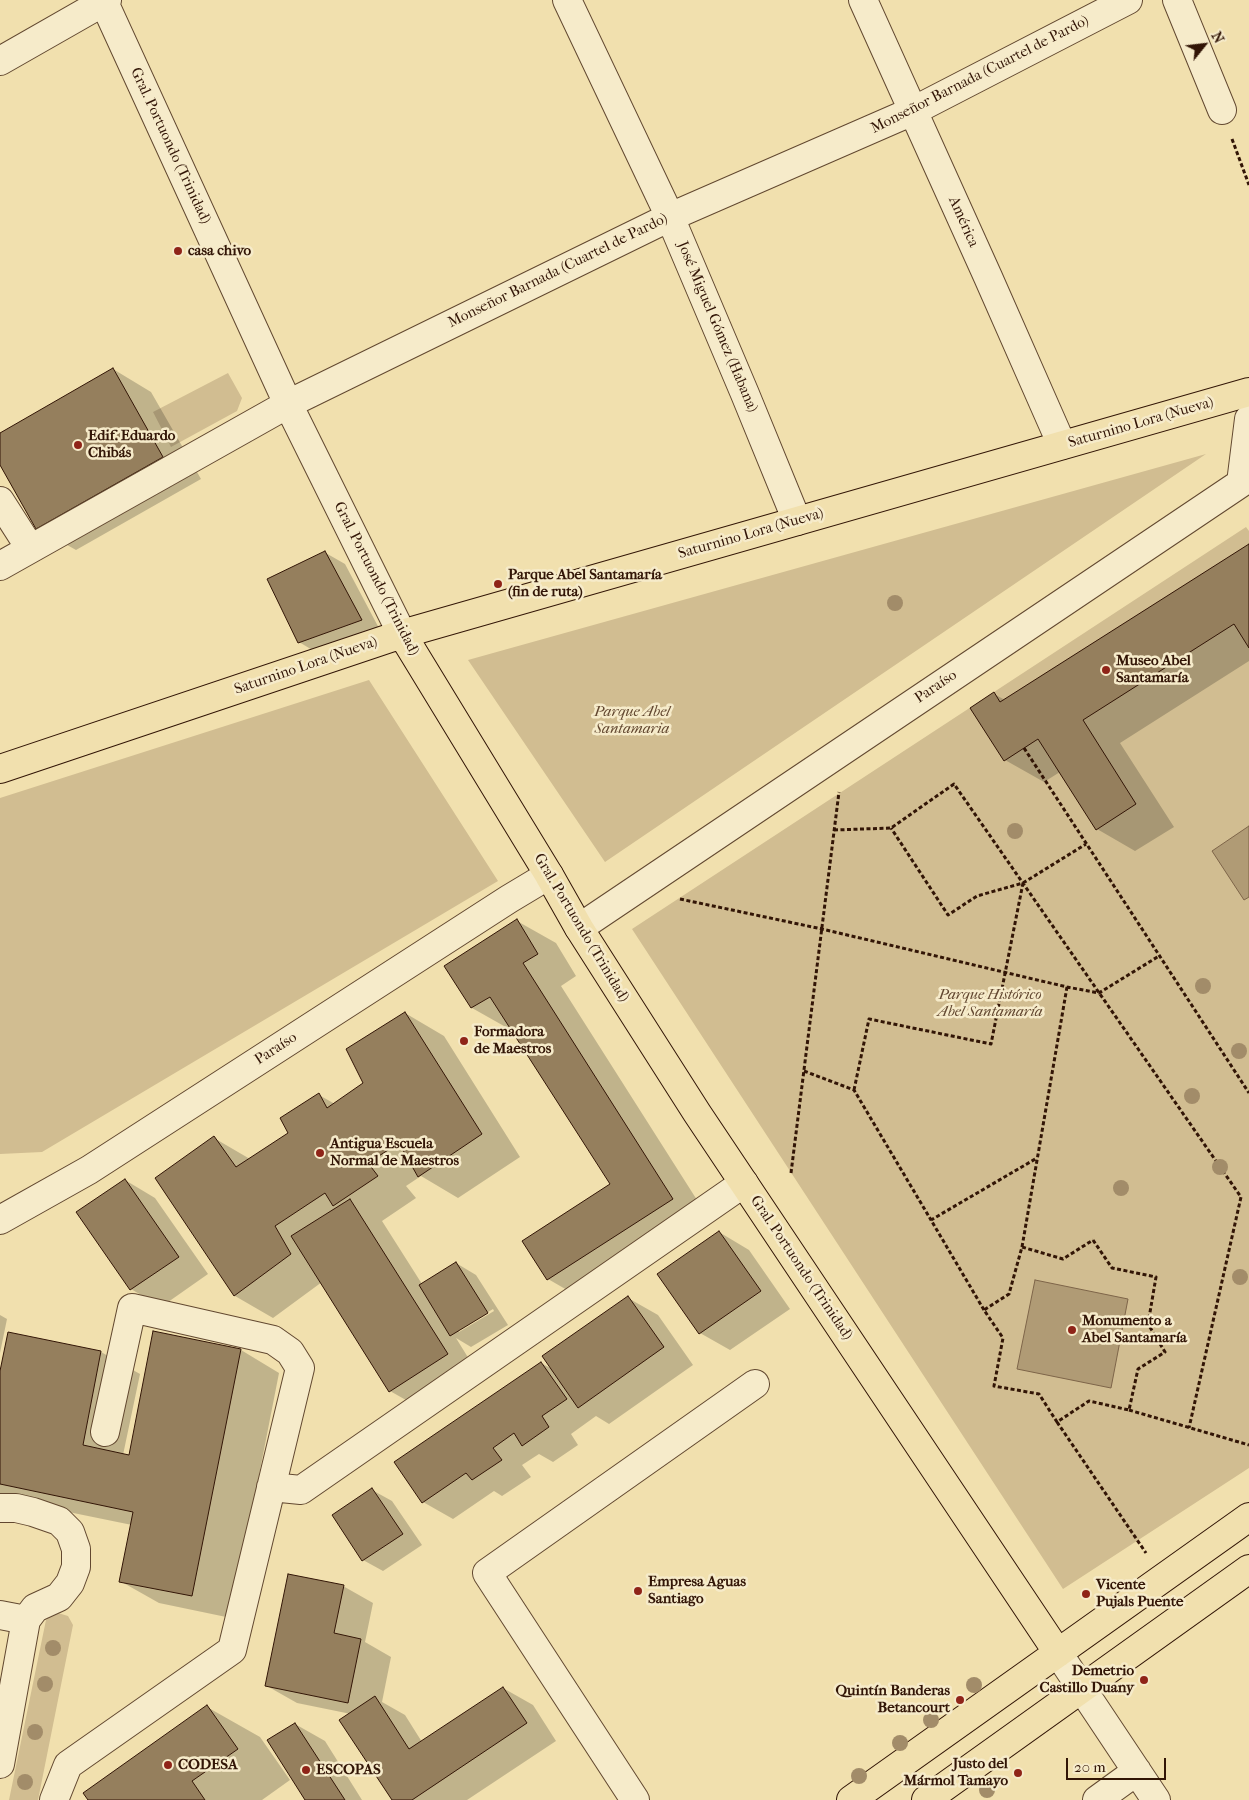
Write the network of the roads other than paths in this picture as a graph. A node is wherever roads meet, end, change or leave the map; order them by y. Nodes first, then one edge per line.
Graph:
1 (104, 0) edge
2 (567, 0) edge
3 (863, 0) edge
4 (1128, 0) edge
5 (1177, 0) edge
6 (0, 61) edge
7 (1222, 110) road end
8 (913, 111) junction
9 (670, 217) junction
10 (1249, 392) edge
11 (288, 404) junction
12 (1249, 419) edge
13 (1062, 445) junction
14 (1245, 490) edge
15 (0, 501) edge
16 (797, 521) junction
17 (30, 548) junction
18 (0, 566) edge
19 (402, 634) junction
20 (0, 769) edge
21 (549, 875) junction
22 (579, 928) junction
23 (744, 1183) junction
24 (0, 1220) edge
25 (755, 1384) dead end
26 (105, 1432) dead end
27 (271, 1487) junction
28 (0, 1508) edge
29 (1249, 1517) edge
30 (1249, 1569) edge
31 (13, 1617) edge
32 (1058, 1653) junction
33 (1081, 1688) junction
34 (0, 1764) edge
35 (1137, 1771) junction
36 (54, 1800) edge
37 (635, 1800) edge
38 (851, 1800) edge
39 (926, 1800) edge
40 (1097, 1800) edge
41 (1156, 1800) edge

1 - 6 street
1 - 11 street, Gral. Portuondo (Trinidad)
2 - 9 street, José Miguel Gómez (Habana)
3 - 8 street, América
4 - 8 street, Monseñor Barnada (Cuartel de Pardo)
5 - 7 street
8 - 9 street, Monseñor Barnada (Cuartel de Pardo)
8 - 13 street, América
9 - 11 street, Monseñor Barnada (Cuartel de Pardo)
9 - 16 street, José Miguel Gómez (Habana)
10 - 13 main road, Saturnino Lora (Nueva)
11 - 17 street, Monseñor Barnada (Cuartel de Pardo)
11 - 19 street, Gral. Portuondo (Trinidad)
12 - 14 street, Paraíso
13 - 16 main road, Saturnino Lora (Nueva)
14 - 22 street, Paraíso
15 - 17 street
16 - 19 main road, Saturnino Lora (Nueva)
17 - 18 street, Monseñor Barnada (Cuartel de Pardo)
19 - 20 main road, Saturnino Lora (Nueva)
19 - 21 main road, Gral. Portuondo (Trinidad)
21 - 22 main road, Gral. Portuondo (Trinidad)
21 - 24 street, Paraíso
22 - 23 main road, Gral. Portuondo (Trinidad)
23 - 27 street
23 - 32 main road, Gral. Portuondo (Trinidad)
25 - 37 street
26 - 27 street
27 - 36 street
28 - 31 street
29 - 32 main road
30 - 33 main road
31 - 34 street
32 - 33 street, Gral. Portuondo (Trinidad)
32 - 38 main road
33 - 35 street, Gral. Portuondo (Trinidad)
33 - 39 main road
35 - 40 street
35 - 41 street, Gral. Portuondo (Trinidad)

